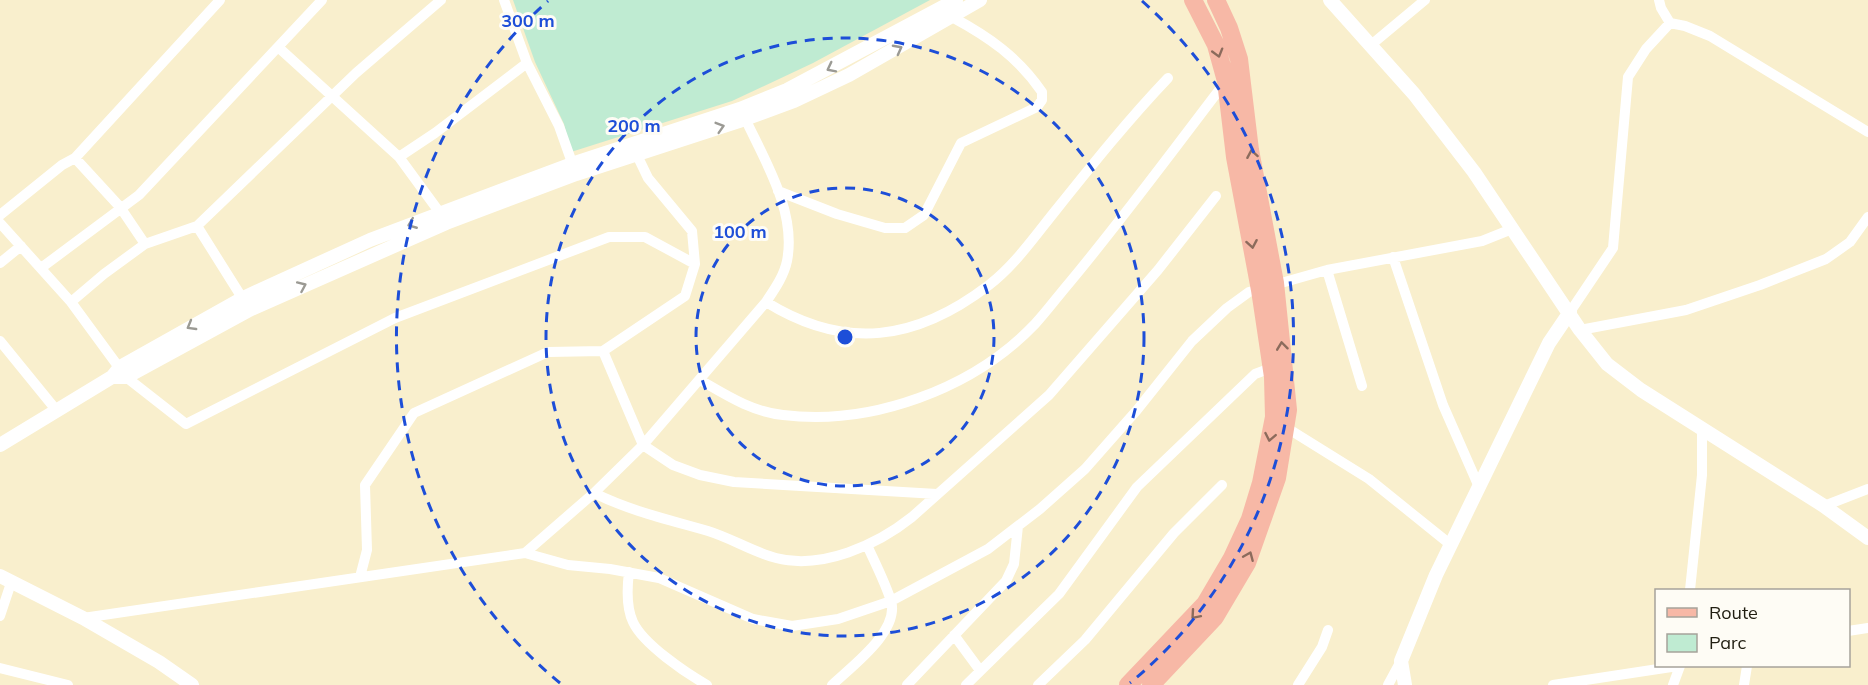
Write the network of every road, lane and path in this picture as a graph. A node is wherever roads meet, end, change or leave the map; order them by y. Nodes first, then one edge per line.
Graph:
1 (220, 0) edge
2 (321, 0) edge
3 (441, 0) edge
4 (504, 0) edge
5 (956, 0) edge
6 (980, 0) edge
7 (1193, 0) edge
8 (1216, 0) edge
9 (1330, 0) edge
10 (1425, 0) edge
11 (1659, 0) edge
12 (952, 17) junction
13 (1670, 23) junction
14 (1371, 45) junction
15 (278, 47) junction
16 (527, 63) junction
17 (1168, 78) dead end
18 (1226, 81) junction
19 (333, 96) junction
20 (743, 114) junction
21 (1868, 132) edge
22 (636, 153) junction
23 (399, 157) junction
24 (75, 158) junction
25 (574, 169) junction
26 (778, 191) junction
27 (1216, 196) dead end
28 (120, 207) junction
29 (440, 213) junction
30 (0, 214) edge
31 (1868, 217) edge
32 (0, 223) edge
33 (196, 226) junction
34 (1512, 229) junction
35 (145, 244) junction
36 (21, 246) junction
37 (373, 247) junction
38 (1393, 257) junction
39 (0, 263) edge
40 (695, 264) junction
41 (41, 268) junction
42 (1327, 270) junction
43 (1268, 286) junction
44 (71, 302) junction
45 (766, 302) junction
46 (246, 304) junction
47 (1570, 312) junction
48 (1580, 330) junction
49 (0, 341) edge
50 (603, 351) junction
51 (1271, 368) junction
52 (119, 374) junction
53 (700, 380) junction
54 (1362, 386) dead end
55 (57, 411) junction
56 (1287, 428) junction
57 (1702, 428) junction
58 (0, 445) edge
59 (643, 445) junction
60 (1222, 485) dead end
61 (1479, 487) junction
62 (1868, 489) edge
63 (594, 493) junction
64 (937, 494) junction
65 (1824, 506) junction
66 (1018, 526) junction
67 (1868, 538) edge
68 (867, 545) junction
69 (1451, 545) junction
70 (525, 553) junction
71 (629, 572) junction
72 (360, 577) junction
73 (5, 580) edge
74 (1690, 589) edge
75 (891, 602) junction
76 (0, 616) edge
77 (83, 618) junction
78 (1868, 628) edge
79 (1328, 630) dead end
80 (1850, 631) edge
81 (954, 635) junction
82 (1401, 661) junction
83 (1672, 667) edge
84 (1679, 667) edge
85 (1747, 667) edge
86 (0, 668) edge
87 (979, 669) junction
88 (68, 685) edge
89 (192, 685) edge
90 (707, 685) edge
91 (832, 685) edge
92 (907, 685) edge
93 (966, 685) edge
94 (1038, 685) edge
95 (1128, 685) edge
96 (1151, 685) edge
97 (1298, 685) edge
98 (1388, 685) edge
99 (1405, 685) edge
100 (1553, 685) edge
101 (1673, 685) edge
102 (1744, 685) edge

1 - 24 street
2 - 15 street
3 - 19 street
4 - 16 street
5 -> 20 street
6 - 12 street
7 -> 18 main road
43 -> 8 main road
9 - 14 street
10 - 14 street
11 - 13 street
20 -> 12 street
12 - 26 street
13 - 21 street
13 - 47 street
14 - 34 street
15 - 19 street
15 - 28 street
16 - 23 street
16 - 25 street
17 - 45 street
18 -> 43 main road
18 - 53 street
19 - 23 street
19 - 33 street
22 -> 20 street
20 - 25 street
20 - 26 street
22 - 25 street
22 - 40 street
23 - 29 street
24 - 28 street
24 - 30 street
25 - 29 street
25 - 37 street
26 - 45 street
27 - 64 street
28 - 35 street
28 - 41 street
29 -> 37 street
31 - 48 street
32 - 36 street
33 - 35 street
33 - 46 street
34 - 38 street
34 - 47 street
35 - 44 street
36 - 39 street
36 - 41 street
37 - 46 street
38 - 42 street
38 - 61 street
40 - 50 street
40 - 52 street
41 - 44 street
42 - 43 street
42 - 54 street
43 - 51 main road
56 -> 43 main road
43 - 66 street
44 - 52 street
45 - 53 street
46 - 52 street
47 - 48 street
47 - 61 street
48 - 57 street
49 - 55 street
50 - 59 street
50 - 72 street
51 - 87 street
51 -> 95 main road
52 - 55 street
53 - 59 street
55 - 58 street
56 - 69 street
96 -> 56 main road
57 - 65 street
57 - 74 street
59 - 63 street
59 - 64 street
60 - 94 street
61 - 69 street
62 - 65 street
63 - 68 street
63 - 70 street
64 - 68 street
65 - 67 street
66 - 75 street
66 - 81 street
68 - 75 street
69 - 82 street
70 - 71 street
70 - 72 street
71 - 75 street
71 - 90 street
72 - 77 street
73 - 76 street
73 - 77 street
75 - 91 street
77 - 89 street
78 - 80 street
79 - 97 street
81 - 87 street
81 - 92 street
82 - 98 street
82 - 99 street
83 - 100 street
84 - 101 street
85 - 102 street
86 - 88 street
87 - 93 street

